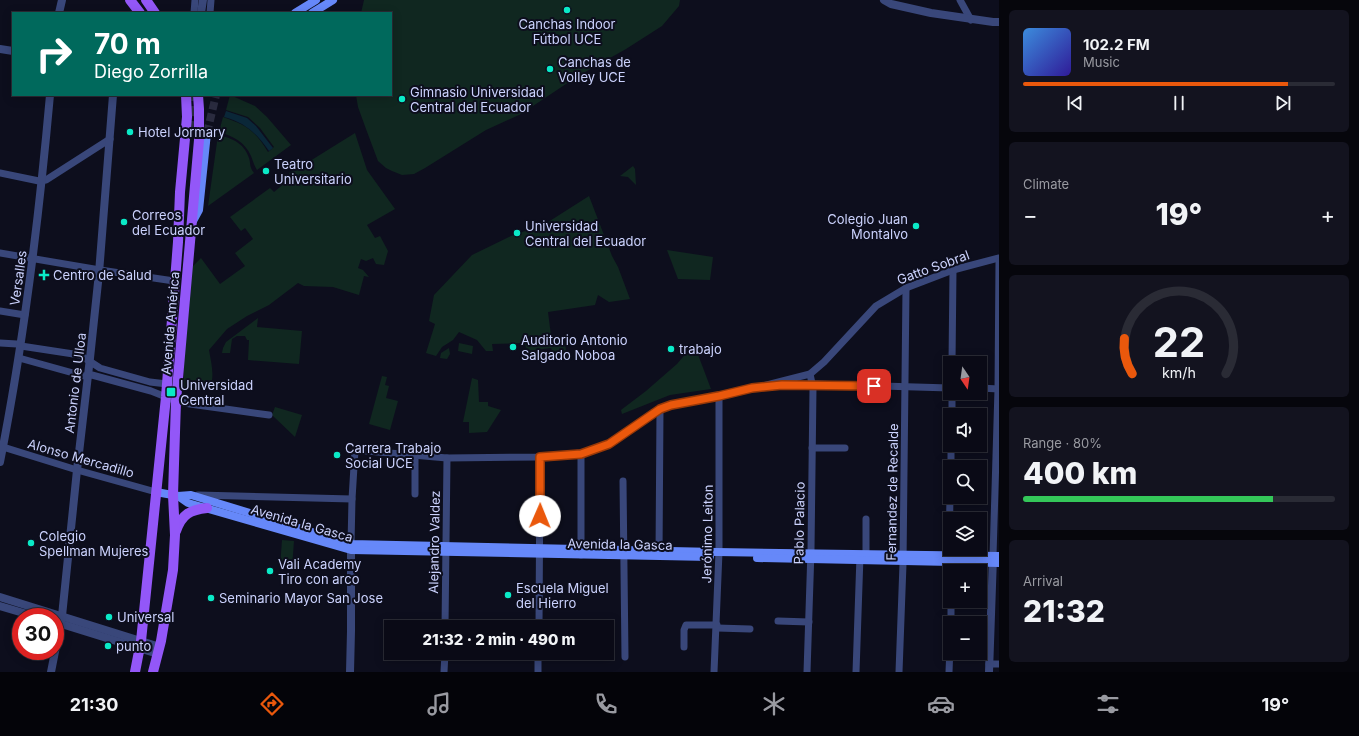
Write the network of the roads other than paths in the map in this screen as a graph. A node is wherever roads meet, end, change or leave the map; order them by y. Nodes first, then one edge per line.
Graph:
1 (57, 0) edge
2 (62, 0) edge
3 (130, 0) edge
4 (146, 0) edge
5 (195, 0) edge
6 (203, 0) edge
7 (211, 0) edge
8 (316, 0) edge
9 (333, 0) edge
10 (884, 0) edge
11 (960, 0) edge
12 (56, 12) edge
13 (60, 12) edge
14 (139, 12) edge
15 (154, 12) edge
16 (194, 12) edge
17 (202, 12) edge
18 (210, 12) edge
19 (297, 12) edge
20 (314, 12) edge
21 (971, 20) junction
22 (999, 22) edge
23 (0, 49) edge
24 (12, 51) edge
25 (50, 96) edge
26 (113, 96) edge
27 (186, 96) edge
28 (198, 96) edge
29 (191, 131) tunnel mouth
30 (207, 133) tunnel mouth
31 (110, 139) junction
32 (0, 173) edge
33 (42, 181) junction
34 (191, 226) junction
35 (178, 242) junction
36 (0, 253) edge
37 (999, 258) edge
38 (33, 259) junction
39 (999, 262) edge
40 (100, 270) junction
41 (953, 270) junction
42 (174, 281) junction
43 (906, 288) junction
44 (0, 311) edge
45 (25, 315) junction
46 (0, 343) edge
47 (21, 346) junction
48 (952, 356) edge
49 (19, 358) junction
50 (90, 362) junction
51 (810, 374) junction
52 (88, 376) junction
53 (167, 384) junction
54 (813, 384) junction
55 (906, 386) junction
56 (752, 388) junction
57 (943, 388) edge
58 (987, 388) edge
59 (998, 389) edge
60 (166, 396) junction
61 (719, 396) junction
62 (176, 401) junction
63 (660, 409) junction
64 (269, 415) dead end
65 (2, 446) edge
66 (812, 448) junction
67 (844, 448) dead end
68 (581, 454) junction
69 (415, 455) junction
70 (540, 457) junction
71 (447, 458) junction
72 (0, 462) edge
73 (77, 470) junction
74 (623, 481) dead end
75 (156, 492) junction
76 (415, 494) dead end
77 (176, 495) junction
78 (191, 495) junction
79 (352, 499) junction
80 (950, 504) edge
81 (207, 508) junction
82 (866, 519) dead end
83 (175, 535) junction
84 (351, 547) junction
85 (446, 550) junction
86 (539, 551) junction
87 (581, 552) junction
88 (625, 553) junction
89 (659, 554) junction
90 (719, 555) junction
91 (811, 556) junction
92 (862, 556) junction
93 (903, 558) junction
94 (951, 559) junction
95 (996, 559) edge
96 (951, 564) edge
97 (995, 590) edge
98 (0, 597) edge
99 (0, 606) edge
100 (27, 608) edge
101 (61, 608) edge
102 (12, 610) edge
103 (445, 620) edge
104 (539, 620) edge
105 (778, 621) dead end
106 (64, 622) edge
107 (809, 622) junction
108 (717, 627) junction
109 (750, 629) dead end
110 (141, 644) junction
111 (684, 647) dead end
112 (159, 650) junction
113 (626, 658) dead end
114 (53, 660) edge
115 (445, 660) edge
116 (538, 660) edge
117 (949, 660) edge
118 (999, 664) edge
119 (989, 668) edge
120 (51, 672) edge
121 (135, 672) edge
122 (153, 672) edge
123 (350, 672) edge
124 (444, 672) edge
125 (538, 672) edge
126 (716, 672) edge
127 (807, 672) edge
128 (856, 672) edge
129 (899, 672) edge
130 (949, 672) edge

1 - 12 street
2 - 13 street
3 - 14 main road
4 - 15 main road
5 - 16 street
6 - 17 street
7 - 18 street
8 - 19 main road
9 - 20 main road
10 - 21 street
11 - 21 street
21 - 22 street
23 - 24 street
25 - 33 street, Versalles
26 - 31 street, Antonio de Ulloa
27 - 35 main road, Avenida América
28 - 34 main road, Avenida América
29 - 35 main road
30 - 34 main road
31 - 33 street
31 - 40 street, Antonio de Ulloa
32 - 33 street
33 - 38 street, Versalles
34 - 62 main road, Avenida América
35 - 42 main road, Avenida América
36 - 38 street
37 - 41 street, Gatto Sobral
38 - 40 street
38 - 45 street, Versalles
39 - 59 street
40 - 42 street
40 - 50 street, Antonio de Ulloa
41 - 43 street, Gatto Sobral
41 - 48 street
42 - 53 main road, Avenida América
43 - 51 street, Gatto Sobral
43 - 55 street, Fernandez de Recalde
44 - 45 street
45 - 47 street, Versalles
46 - 47 street
47 - 49 street, Versalles
47 - 50 street
49 - 52 street
49 - 65 street, Versalles
50 - 52 street, Antonio de Ulloa
50 - 53 street
51 - 54 street, Pablo Palacio
51 - 56 street
52 - 60 street
52 - 73 street, Antonio de Ulloa
53 - 60 main road, Avenida América
54 - 55 street
54 - 56 street
54 - 66 street, Pablo Palacio
55 - 57 street
55 - 93 street, Fernandez de Recalde
56 - 61 street
58 - 59 street
59 - 95 street
60 - 62 street
60 - 75 main road, Avenida América
61 - 63 street
61 - 90 street, Jerónimo Leiton
62 - 64 street
62 - 77 main road, Avenida América
63 - 68 street
63 - 89 street
65 - 72 street, Versalles
65 - 73 street, Alonso Mercadillo
66 - 67 street
66 - 91 street, Pablo Palacio
68 - 70 street
68 - 87 street
69 - 71 street
69 - 76 street
69 - 79 street
70 - 71 street
70 - 86 street
71 - 85 street, Alejandro Valdez
73 - 75 street, Alonso Mercadillo
73 - 101 street, Antonio de Ulloa
74 - 88 street
75 - 77 main road, Avenida la Gasca
75 - 110 main road, Avenida América
77 - 78 main road, Avenida la Gasca
77 - 81 main road, Avenida la Gasca
77 - 83 main road, Avenida América
78 - 79 street
78 - 84 main road, Avenida la Gasca
79 - 84 street
80 - 94 street
81 - 83 main road
81 - 84 main road, Avenida la Gasca
82 - 92 street
83 - 112 main road, Avenida América
84 - 85 main road, Avenida la Gasca
84 - 123 street
85 - 86 main road, Avenida la Gasca
85 - 103 street, Alejandro Valdez
86 - 87 main road, Avenida la Gasca
86 - 104 street
87 - 88 main road, Avenida la Gasca
88 - 89 main road, Avenida la Gasca
88 - 113 street
89 - 90 main road, Avenida la Gasca
90 - 91 main road, Avenida la Gasca
90 - 108 street, Jerónimo Leiton
91 - 92 main road, Avenida la Gasca
91 - 107 street, Pablo Palacio
92 - 93 main road, Avenida la Gasca
92 - 128 street
93 - 94 main road, Avenida la Gasca
93 - 129 street, Fernandez de Recalde
94 - 95 main road, Avenida la Gasca
94 - 96 street
95 - 97 street
97 - 119 street
98 - 100 street
99 - 102 street
105 - 107 street
106 - 110 street
107 - 127 street, Pablo Palacio
108 - 109 street
108 - 111 street
108 - 126 street, Jerónimo Leiton
110 - 112 street
110 - 121 main road, Avenida América
112 - 122 main road, Avenida América
114 - 120 street, Antonio de Ulloa
115 - 124 street
116 - 125 street
117 - 130 street
118 - 119 street

